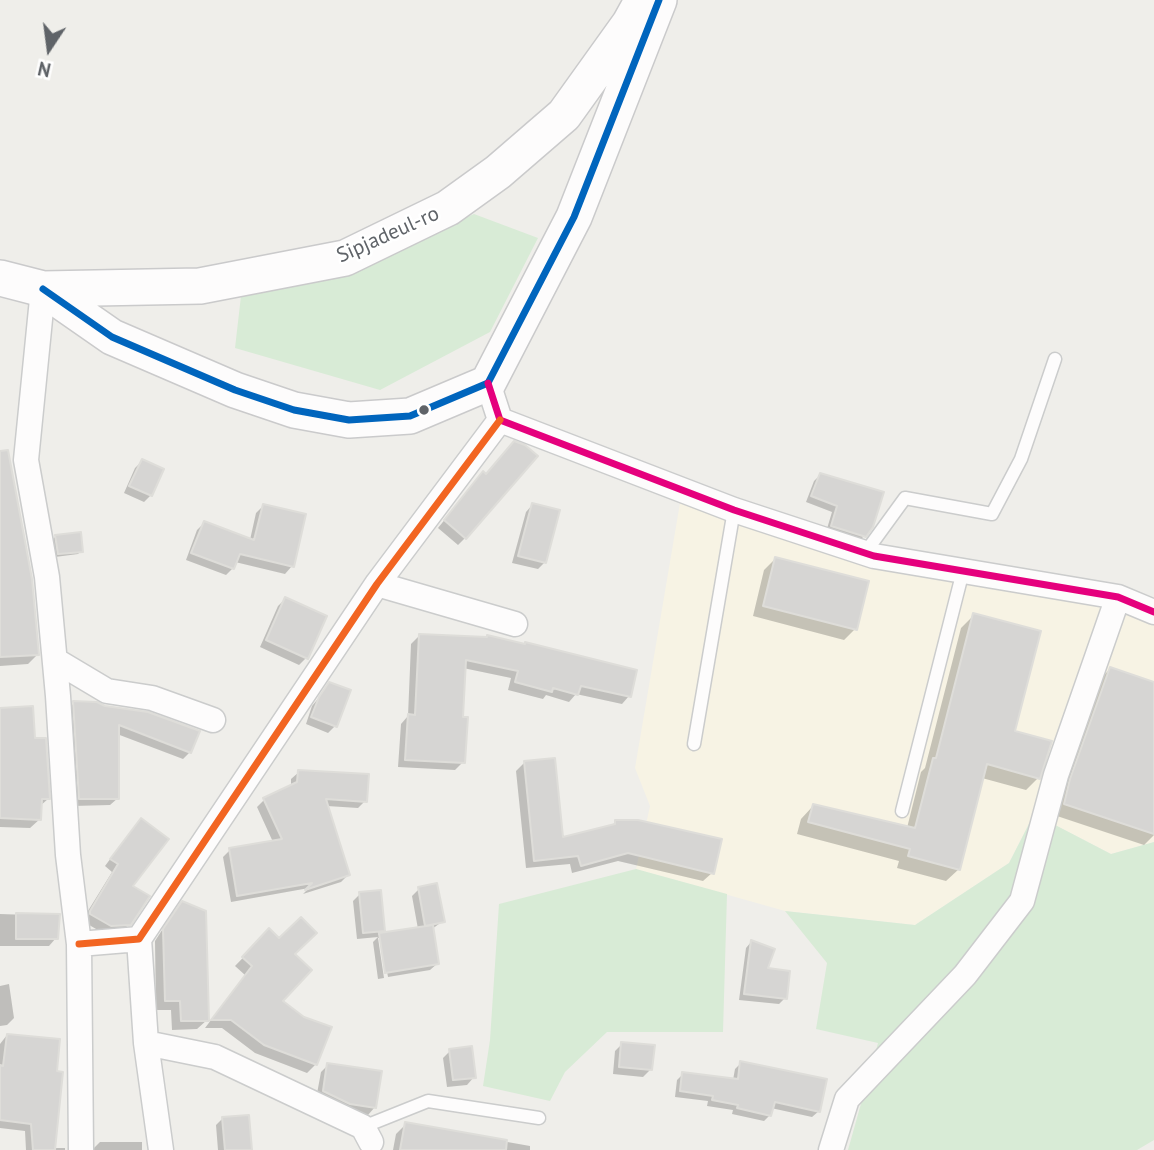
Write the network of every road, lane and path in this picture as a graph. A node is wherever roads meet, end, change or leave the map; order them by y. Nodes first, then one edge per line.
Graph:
1 (642, 0) edge
2 (659, 0) edge
3 (0, 278) edge
4 (43, 289) junction
5 (1055, 359) dead end
6 (488, 383) junction
7 (500, 420) junction
8 (734, 510) junction
9 (865, 553) junction
10 (963, 572) junction
11 (377, 584) junction
12 (1118, 597) junction
13 (1154, 612) edge
14 (515, 624) dead end
15 (55, 660) junction
16 (213, 720) dead end
17 (694, 744) dead end
18 (902, 811) dead end
19 (139, 939) junction
20 (79, 944) junction
21 (145, 1043) junction
22 (539, 1118) dead end
23 (367, 1135) joint
24 (81, 1150) edge
25 (161, 1150) edge
26 (831, 1150) edge

1 - 4 main road, Sipjadeul-ro
2 - 6 main road
3 - 4 main road, Sipjadeul-ro
4 - 6 main road, Sipjadeul-ro
4 - 15 street
5 - 9 lane
6 - 7 street
7 - 8 street
7 - 11 street
8 - 9 street
8 - 17 lane
9 - 10 street
10 - 12 street
10 - 18 lane
11 - 14 street
11 - 19 street
12 - 13 street
12 - 26 street
15 - 16 street
15 - 20 street
19 - 20 street
19 - 21 street
20 - 24 street
21 - 23 street
21 - 25 street
22 - 23 lane

